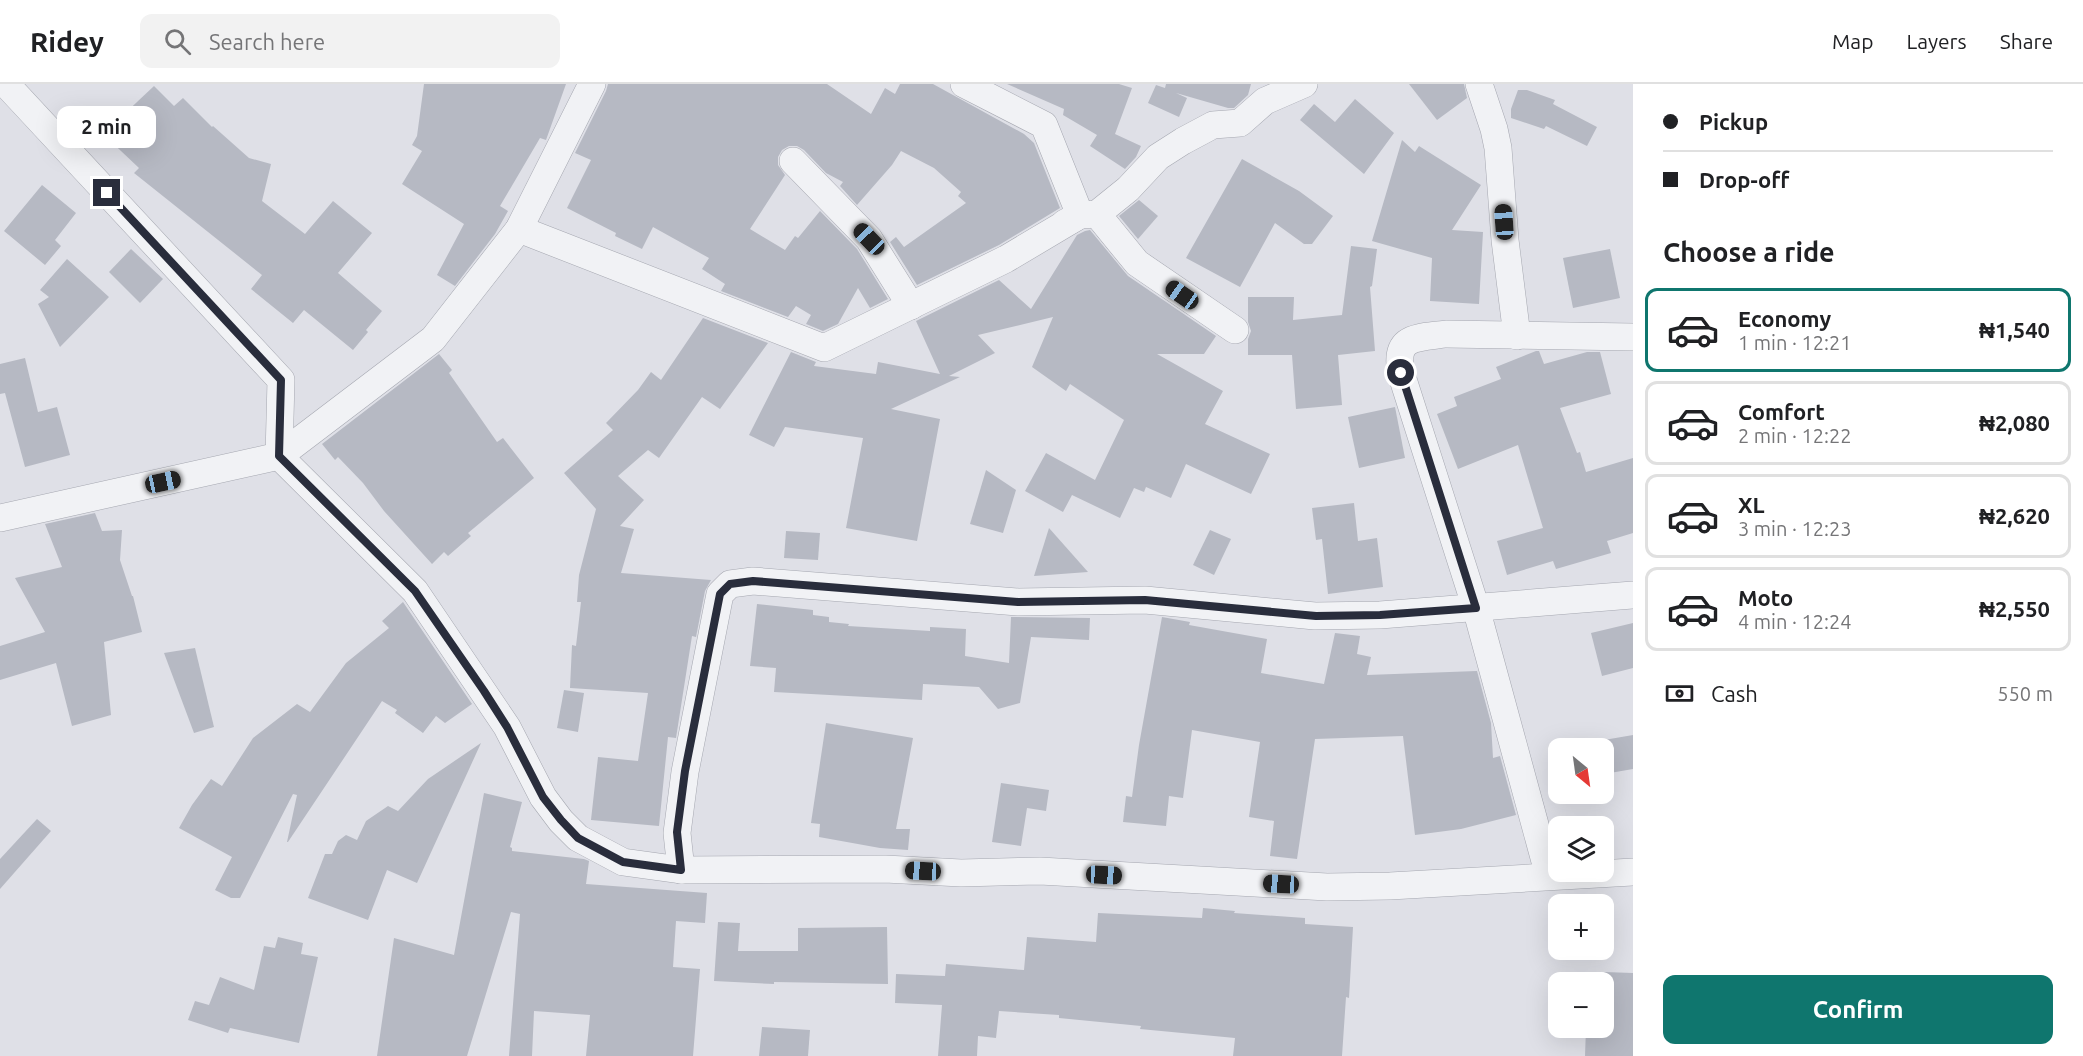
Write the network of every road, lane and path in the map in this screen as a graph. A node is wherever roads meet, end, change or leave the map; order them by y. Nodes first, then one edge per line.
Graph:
1 (592, 84) edge
2 (964, 84) edge
3 (1304, 84) edge
4 (1479, 84) edge
5 (11, 86) edge
6 (793, 161) dead end
7 (1088, 215) junction
8 (519, 229) junction
9 (911, 306) junction
10 (1235, 330) dead end
11 (1517, 336) junction
12 (1633, 337) edge
13 (279, 456) junction
14 (0, 518) edge
15 (1633, 595) edge
16 (1476, 608) junction
17 (681, 870) junction
18 (1548, 872) edge
19 (1633, 872) edge
20 (1614, 873) edge
21 (1548, 876) edge

1 - 8 street
2 - 7 street
3 - 7 street
4 - 11 street
5 - 13 street
6 - 9 street
7 - 9 street
7 - 10 street
8 - 9 street
8 - 13 street
11 - 12 street
11 - 16 street
13 - 14 street
13 - 17 street
15 - 16 street
16 - 17 street
16 - 18 street
17 - 21 street
19 - 20 street

